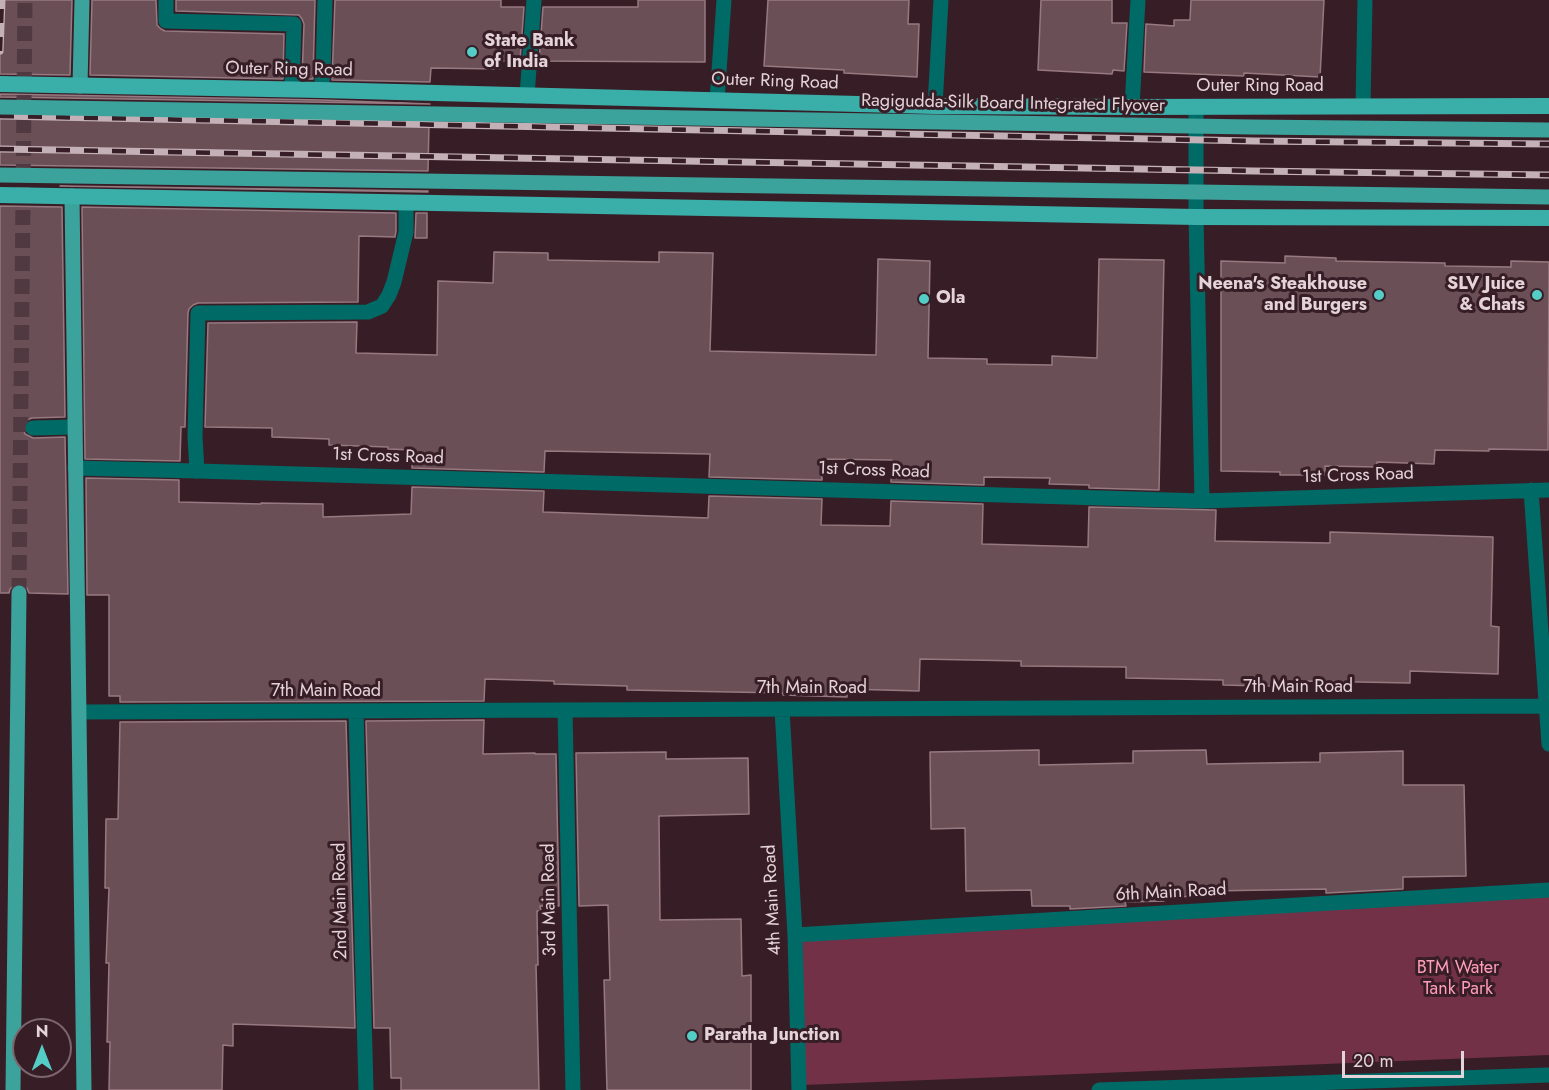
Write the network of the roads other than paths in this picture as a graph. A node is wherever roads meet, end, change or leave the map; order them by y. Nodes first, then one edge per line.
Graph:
1 (82, 0) edge
2 (166, 0) edge
3 (324, 0) edge
4 (534, 0) edge
5 (724, 0) edge
6 (941, 0) edge
7 (1138, 0) edge
8 (1365, 0) edge
9 (0, 84) edge
10 (80, 86) junction
11 (292, 89) junction
12 (321, 90) junction
13 (527, 96) junction
14 (717, 100) junction
15 (934, 106) junction
16 (1196, 106) junction
17 (1363, 106) junction
18 (1549, 106) edge
19 (0, 107) edge
20 (1132, 107) junction
21 (1549, 130) edge
22 (0, 176) edge
23 (0, 195) edge
24 (72, 196) junction
25 (1549, 197) edge
26 (406, 203) junction
27 (1196, 217) junction
28 (1549, 218) edge
29 (75, 427) junction
30 (33, 428) dead end
31 (75, 468) junction
32 (197, 471) junction
33 (1531, 490) junction
34 (1549, 490) edge
35 (1202, 501) junction
36 (19, 593) tunnel mouth
37 (1545, 636) edge
38 (1546, 706) junction
39 (782, 709) junction
40 (566, 710) junction
41 (356, 711) junction
42 (79, 712) junction
43 (1549, 744) edge
44 (1549, 891) edge
45 (795, 935) junction
46 (1549, 1075) edge
47 (13, 1090) edge
48 (84, 1090) edge
49 (366, 1090) edge
50 (573, 1090) edge
51 (799, 1090) edge
52 (1099, 1090) edge

1 - 10 main road
2 - 11 street
3 - 12 street
4 - 13 street
5 - 14 street
6 - 15 street
7 - 20 street
8 - 17 street
9 - 10 highway, Outer Ring Road
10 - 11 highway, Outer Ring Road
11 - 12 highway, Outer Ring Road
12 - 13 highway, Outer Ring Road
13 - 14 highway, Outer Ring Road
14 - 15 highway, Outer Ring Road
15 - 20 highway, Outer Ring Road
16 - 17 highway, Outer Ring Road
16 - 20 highway, Outer Ring Road
16 - 27 street
17 - 18 highway, Outer Ring Road
19 - 21 main road, Ragigudda-Silk Board Integrated Flyover, bridge
22 - 25 main road, bridge
23 - 24 highway
24 - 26 highway
24 - 29 main road
26 - 27 highway
26 - 32 street
27 - 28 highway
27 - 35 street
29 - 30 street
29 - 31 main road
31 - 32 street, 1st Cross Road
31 - 42 main road
32 - 35 street, 1st Cross Road
33 - 34 street, 1st Cross Road
33 - 35 street, 1st Cross Road
33 - 37 street
36 - 47 main road
37 - 38 street
38 - 39 street, 7th Main Road
38 - 43 street
39 - 40 street, 7th Main Road
39 - 45 street, 4th Main Road
40 - 41 street, 7th Main Road
40 - 50 street, 3rd Main Road
41 - 42 street, 7th Main Road
41 - 49 street, 2nd Main Road
42 - 48 main road
44 - 45 street, 6th Main Road
45 - 51 street, 4th Main Road
46 - 52 street

